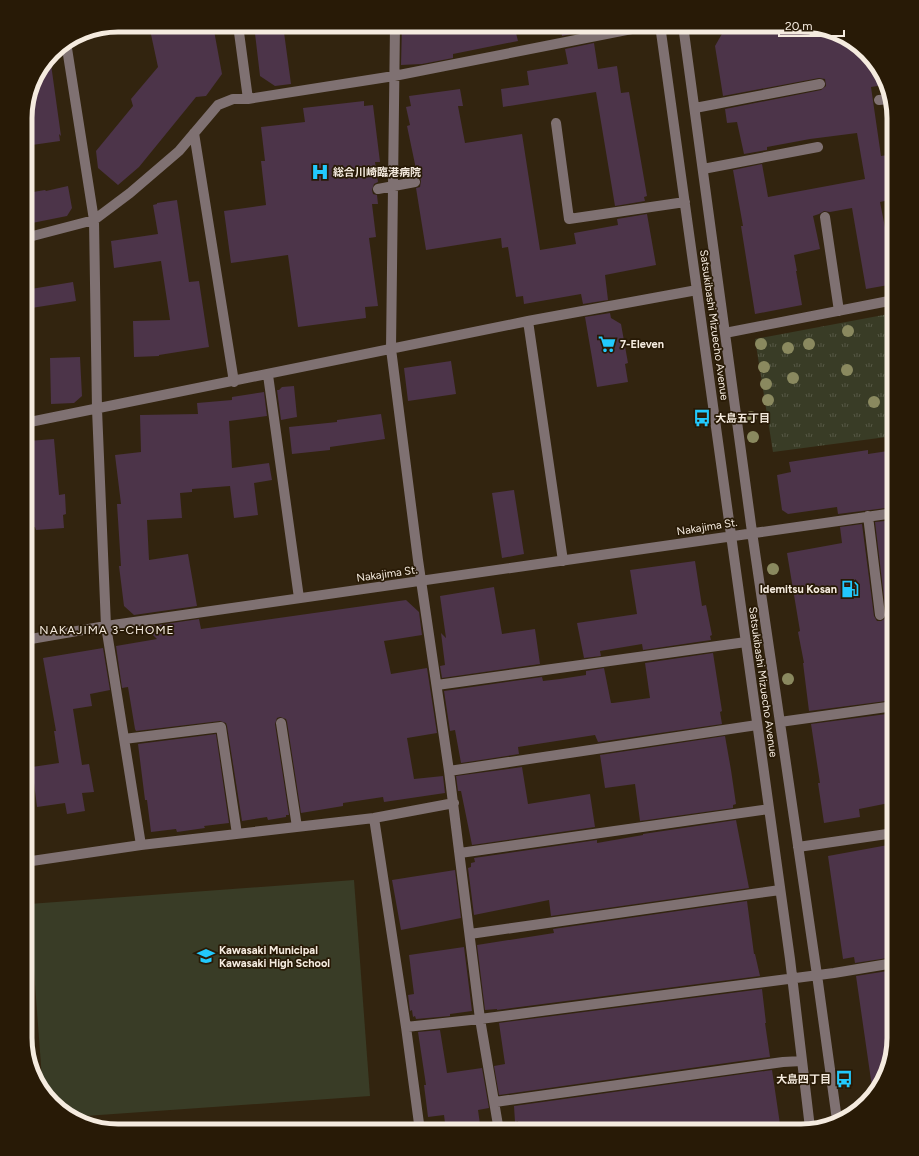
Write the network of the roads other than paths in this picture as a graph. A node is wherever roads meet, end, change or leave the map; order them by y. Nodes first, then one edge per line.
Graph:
1 (239, 32) edge
2 (395, 32) edge
3 (617, 32) edge
4 (661, 32) edge
5 (684, 32) edge
6 (67, 48) edge
7 (394, 76) junction
8 (820, 84) dead end
9 (248, 99) junction
10 (694, 108) junction
11 (556, 123) dead end
12 (194, 133) junction
13 (818, 147) dead end
14 (703, 169) junction
15 (415, 182) dead end
16 (378, 189) dead end
17 (684, 202) junction
18 (825, 217) dead end
19 (94, 220) junction
20 (32, 236) edge
21 (697, 290) junction
22 (887, 301) edge
23 (839, 311) junction
24 (528, 321) junction
25 (725, 332) junction
26 (391, 349) junction
27 (268, 375) junction
28 (234, 382) junction
29 (97, 409) junction
30 (32, 422) edge
31 (887, 514) edge
32 (868, 516) junction
33 (752, 532) junction
34 (730, 535) junction
35 (563, 561) junction
36 (421, 581) junction
37 (299, 598) junction
38 (880, 614) dead end
39 (106, 626) junction
40 (32, 639) edge
41 (746, 642) junction
42 (437, 685) junction
43 (887, 707) edge
44 (780, 722) junction
45 (281, 723) dead end
46 (757, 725) junction
47 (124, 739) junction
48 (450, 771) junction
49 (454, 803) junction
50 (769, 809) junction
51 (374, 818) junction
52 (297, 827) junction
53 (237, 834) junction
54 (887, 834) edge
55 (141, 845) junction
56 (798, 847) junction
57 (460, 853) junction
58 (32, 861) edge
59 (780, 890) junction
60 (470, 934) junction
61 (887, 963) edge
62 (817, 975) junction
63 (793, 978) junction
64 (480, 1019) junction
65 (406, 1026) junction
66 (802, 1060) junction
67 (495, 1102) junction
68 (836, 1116) edge
69 (809, 1123) edge
70 (419, 1124) edge
71 (498, 1124) edge

1 - 9 street
2 - 7 street
3 - 7 street
4 - 17 street, Satsukibashi Mizuecho Avenue
5 - 10 street, Satsukibashi Mizuecho Avenue
6 - 19 street
7 - 9 street
7 - 26 street
8 - 10 street
9 - 12 street
10 - 14 street, Satsukibashi Mizuecho Avenue
11 - 17 street
12 - 19 street
12 - 28 street
13 - 14 street
14 - 25 street, Satsukibashi Mizuecho Avenue
15 - 16 street
17 - 21 street, Satsukibashi Mizuecho Avenue
18 - 23 street
19 - 20 street
19 - 29 street
21 - 24 street
21 - 34 street, Satsukibashi Mizuecho Avenue
22 - 23 street
23 - 25 street
24 - 26 street
24 - 35 street
25 - 33 street, Satsukibashi Mizuecho Avenue
26 - 27 street
26 - 36 street
27 - 28 street
27 - 37 street
28 - 29 street
29 - 30 street
29 - 39 street
31 - 32 street, Nakajima St.
32 - 33 street, Nakajima St.
32 - 38 street
33 - 34 street, Nakajima St.
33 - 44 street, Satsukibashi Mizuecho Avenue
34 - 35 street, Nakajima St.
34 - 41 street, Satsukibashi Mizuecho Avenue
35 - 36 street, Nakajima St.
36 - 37 street, Nakajima St.
36 - 42 street
37 - 39 street, Nakajima St.
39 - 40 street, Nakajima St.
39 - 47 street
41 - 42 street
41 - 46 street, Satsukibashi Mizuecho Avenue
42 - 48 street
43 - 44 street
44 - 56 street, Satsukibashi Mizuecho Avenue
45 - 52 street
46 - 48 street
46 - 50 street, Satsukibashi Mizuecho Avenue
47 - 53 street
47 - 55 street
48 - 49 street
49 - 51 street
49 - 57 street
50 - 57 street
50 - 59 street, Satsukibashi Mizuecho Avenue
51 - 52 street
51 - 65 street
52 - 53 street
53 - 55 street
54 - 56 street
55 - 58 street
56 - 62 street, Satsukibashi Mizuecho Avenue
57 - 60 street
59 - 60 street
59 - 63 street, Satsukibashi Mizuecho Avenue
60 - 64 street
61 - 62 street
62 - 63 street
62 - 68 street, Satsukibashi Mizuecho Avenue
63 - 64 street
63 - 66 street, Satsukibashi Mizuecho Avenue
64 - 65 street
64 - 67 street
65 - 70 street
66 - 67 street
66 - 69 street, Satsukibashi Mizuecho Avenue
67 - 71 street

